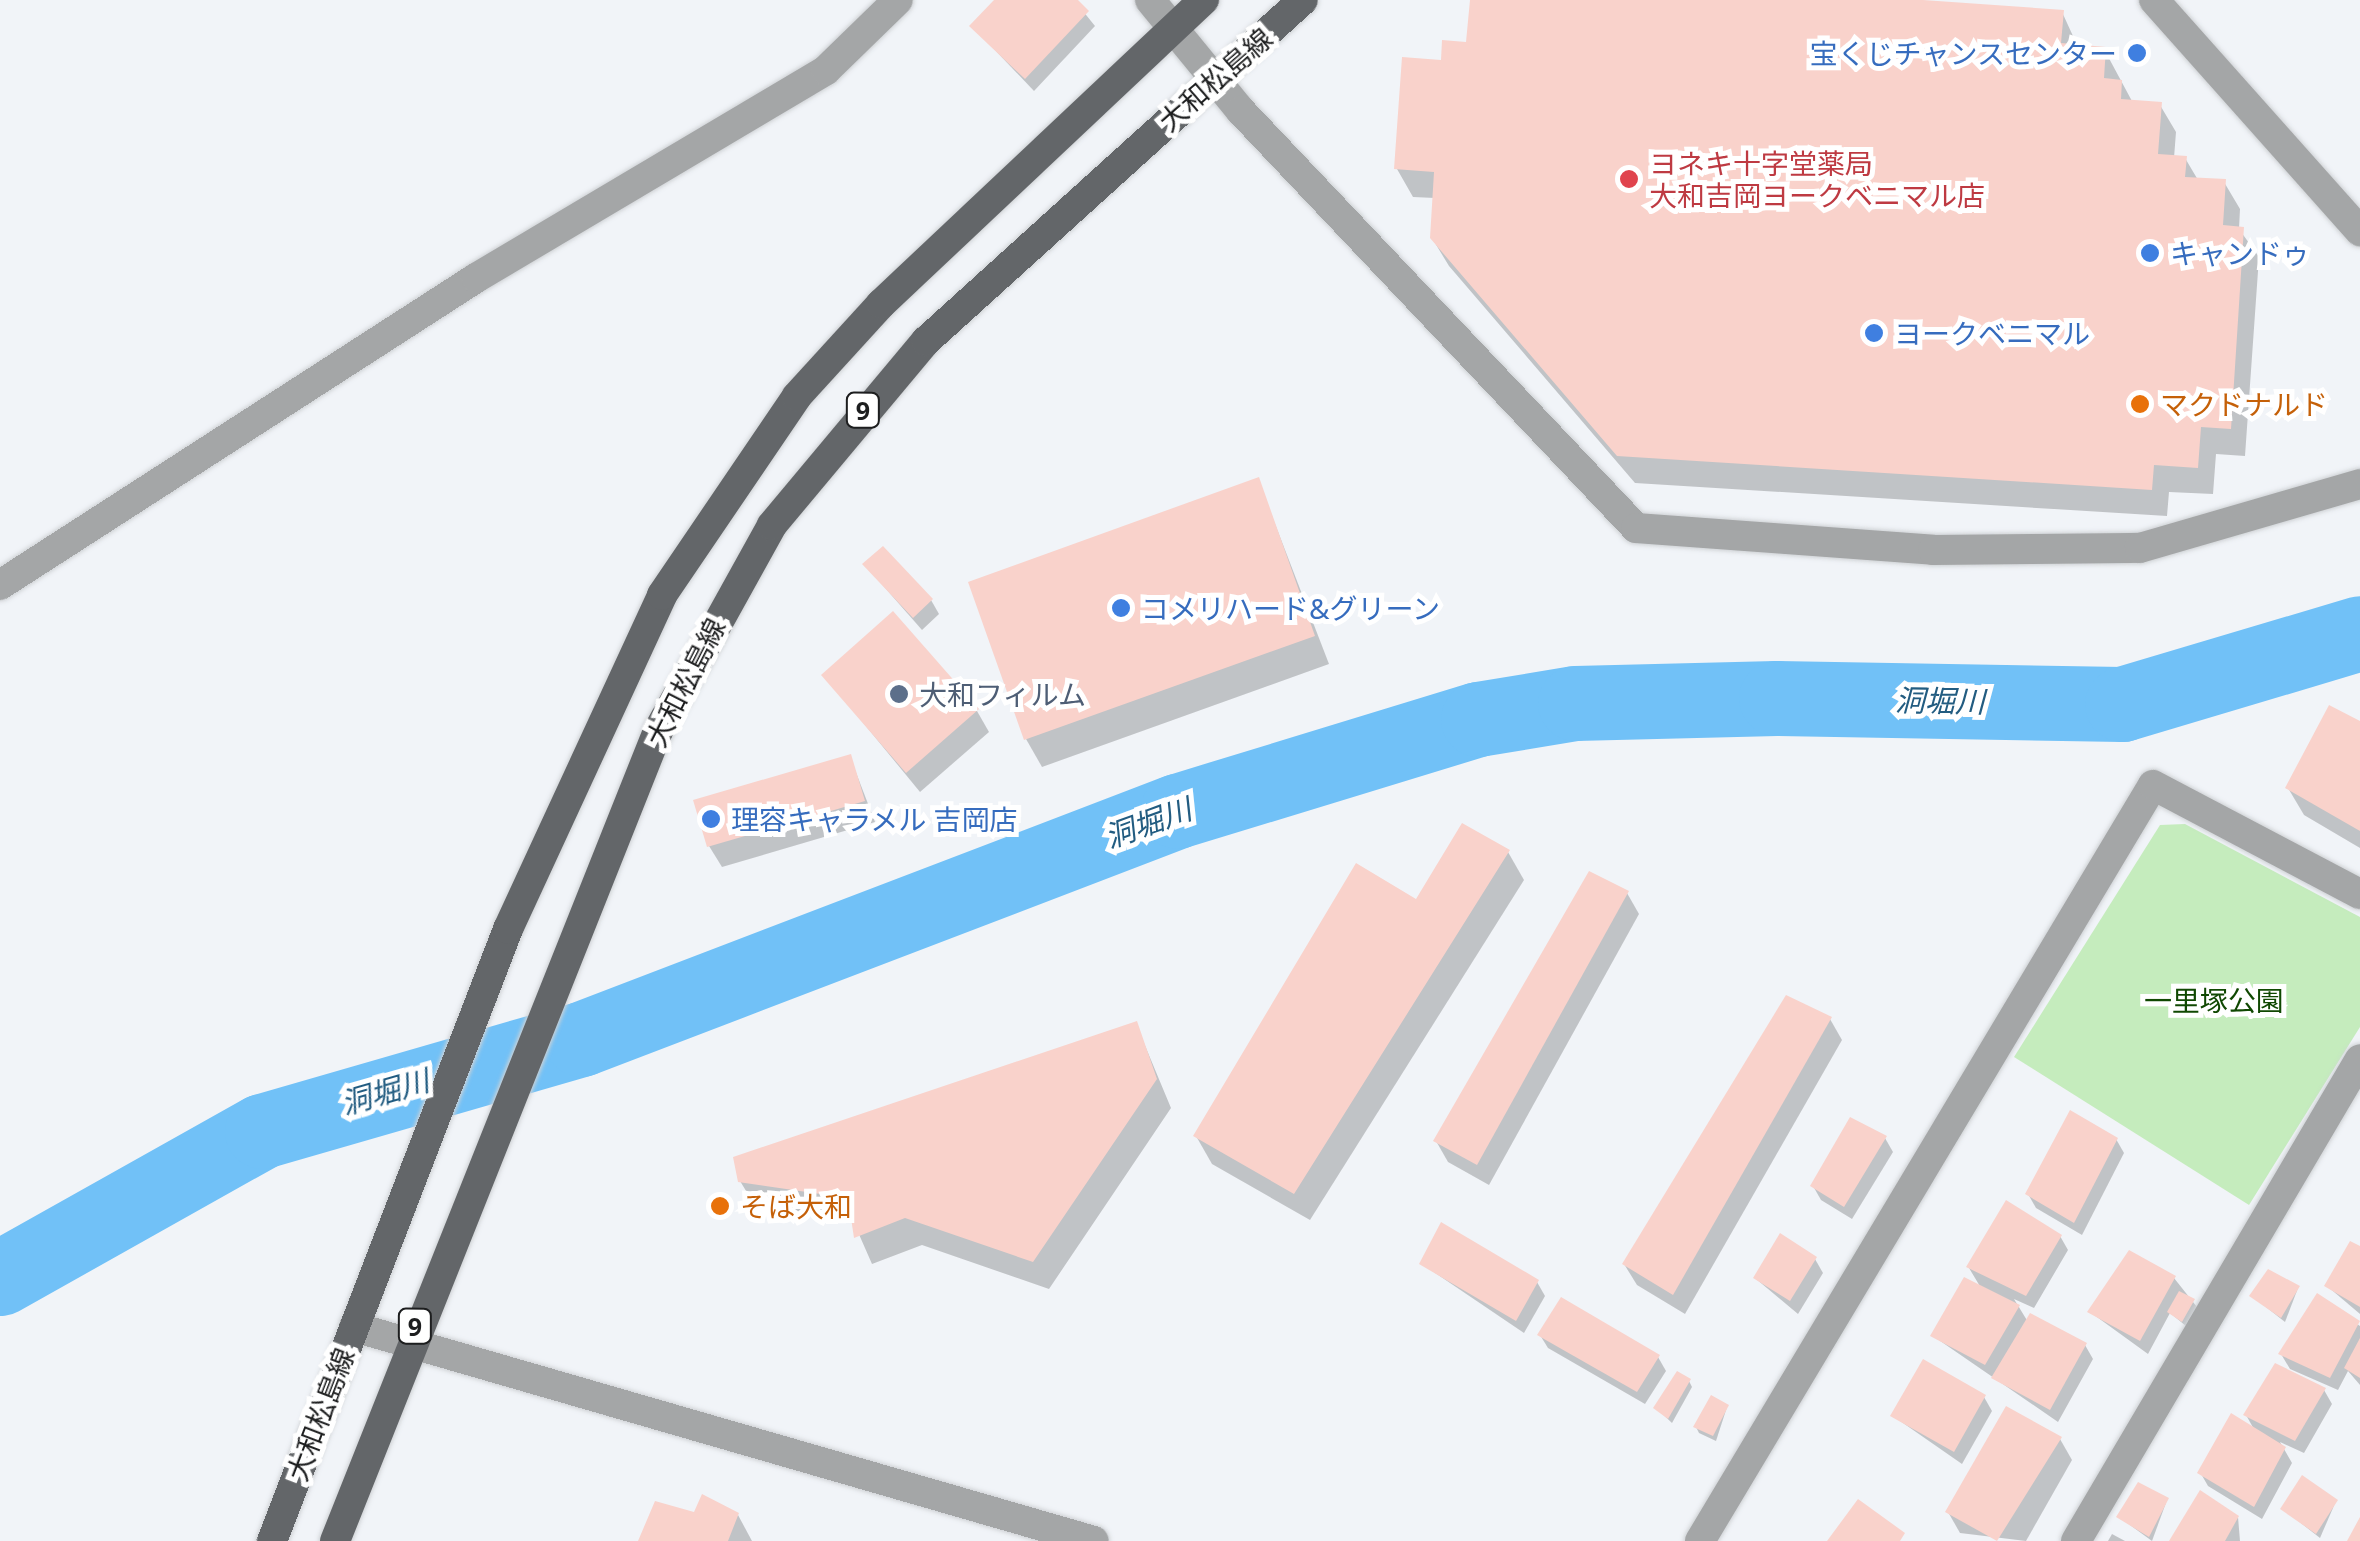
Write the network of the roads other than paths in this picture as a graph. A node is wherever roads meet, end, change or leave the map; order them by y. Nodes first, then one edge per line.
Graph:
1 (898, 0) edge
2 (1150, 0) edge
3 (1204, 0) edge
4 (1304, 0) edge
5 (2154, 0) edge
6 (1173, 29) junction
7 (1214, 80) junction
8 (2360, 231) edge
9 (2360, 484) edge
10 (0, 585) edge
11 (2360, 894) edge
12 (2360, 1058) edge
13 (354, 1327) junction
14 (408, 1344) junction
15 (272, 1541) edge
16 (334, 1541) edge
17 (1094, 1541) edge
18 (1700, 1541) edge
19 (2076, 1541) edge

1 - 10 street
2 - 6 street
3 - 6 main road, 大和松島線 / 9
4 - 7 main road, 大和松島線 / 9
5 - 8 street
6 - 7 street
6 - 13 main road, 大和松島線 / 9
7 - 9 street
7 - 14 main road, 大和松島線 / 9
11 - 18 street
12 - 19 street
13 - 14 street
13 - 15 main road, 大和松島線 / 9
14 - 16 main road, 大和松島線 / 9
14 - 17 street

